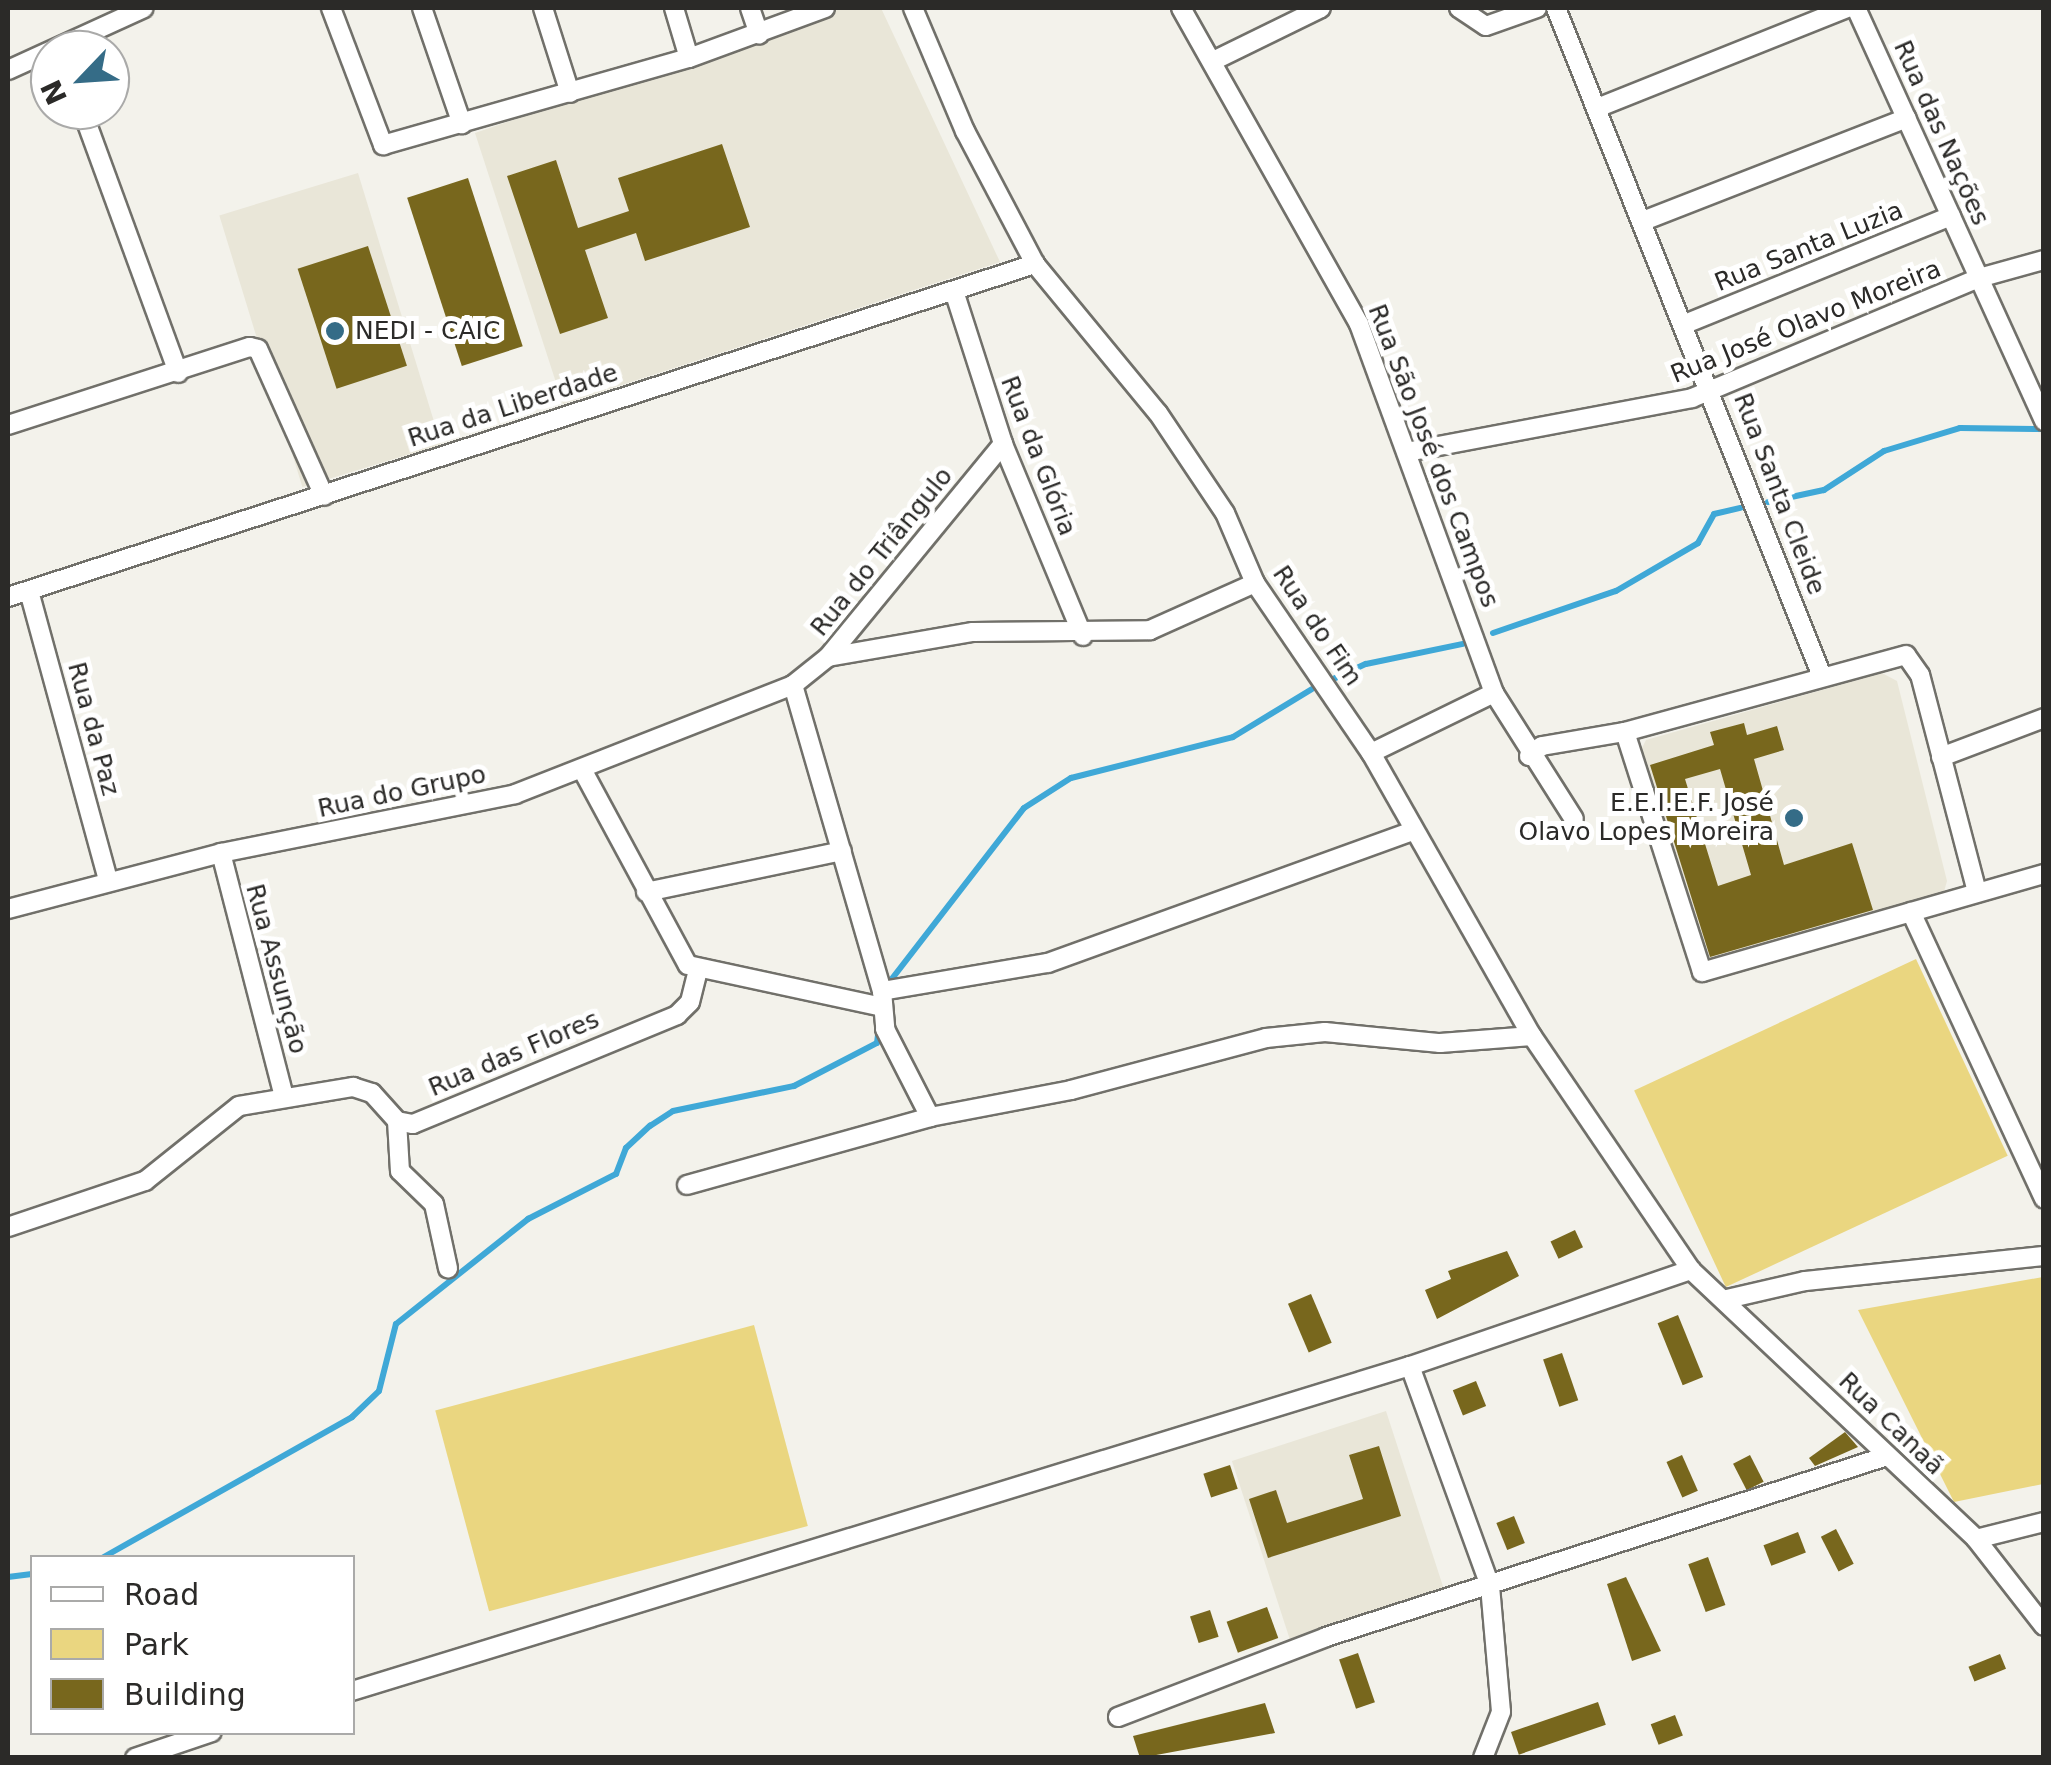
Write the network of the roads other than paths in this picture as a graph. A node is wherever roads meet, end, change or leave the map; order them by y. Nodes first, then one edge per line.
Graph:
1 (144, 8) edge
2 (331, 8) edge
3 (422, 8) edge
4 (543, 8) edge
5 (674, 8) edge
6 (750, 8) edge
7 (825, 8) edge
8 (914, 8) edge
9 (1181, 8) edge
10 (1321, 8) edge
11 (1537, 8) edge
12 (1556, 8) edge
13 (1847, 8) edge
14 (1856, 8) edge
15 (1461, 10) edge
16 (97, 30) edge
17 (759, 34) junction
18 (689, 58) junction
19 (1214, 61) junction
20 (570, 93) junction
21 (1598, 108) junction
22 (1907, 118) junction
23 (462, 124) junction
24 (89, 130) edge
25 (1951, 216) junction
26 (1643, 221) junction
27 (2044, 260) edge
28 (1035, 264) junction
29 (1980, 278) junction
30 (954, 291) junction
31 (1685, 324) junction
32 (178, 373) junction
33 (1712, 389) junction
34 (2044, 421) edge
35 (8, 425) edge
36 (1003, 444) junction
37 (1407, 452) junction
38 (324, 496) junction
39 (1255, 582) junction
40 (29, 590) junction
41 (8, 598) edge
42 (1083, 636) junction
43 (828, 656) junction
44 (1821, 674) junction
45 (793, 685) junction
46 (1494, 692) junction
47 (2044, 718) edge
48 (1625, 732) junction
49 (1371, 753) junction
50 (1529, 756) junction
51 (1942, 757) junction
52 (584, 773) junction
53 (1574, 818) dead end
54 (1413, 831) junction
55 (842, 850) junction
56 (221, 853) junction
57 (2044, 874) edge
58 (108, 880) junction
59 (646, 892) junction
60 (1977, 892) junction
61 (8, 909) edge
62 (1911, 912) junction
63 (698, 970) junction
64 (876, 1000) junction
65 (1532, 1036) junction
66 (284, 1097) junction
67 (930, 1117) junction
68 (397, 1122) junction
69 (2039, 1173) edge
70 (687, 1185) dead end
71 (2044, 1199) edge
72 (8, 1228) edge
73 (2044, 1256) edge
74 (448, 1268) dead end
75 (1691, 1270) junction
76 (1728, 1299) junction
77 (1410, 1366) junction
78 (1887, 1456) junction
79 (2044, 1522) edge
80 (1976, 1539) junction
81 (1490, 1586) junction
82 (2044, 1626) edge
83 (355, 1690) edge
84 (1118, 1717) dead end
85 (203, 1735) edge
86 (136, 1758) edge
87 (1483, 1758) edge

1 - 16 street
2 - 23 street
3 - 23 street
4 - 20 street
5 - 18 street
6 - 17 street
7 - 17 street
8 - 28 street, Rua do Fim
9 - 19 street, Rua São José dos Campos
10 - 19 street
11 - 15 street
12 - 21 street, Rua Santa Cleide
13 - 21 street
14 - 22 street, Rua das Nações
17 - 18 street
18 - 20 street
19 - 37 street, Rua São José dos Campos
20 - 23 street
21 - 26 street, Rua Santa Cleide
22 - 25 street, Rua das Nações
22 - 26 street
24 - 32 street
25 - 29 street, Rua das Nações
25 - 31 street, Rua Santa Luzia
26 - 31 street, Rua Santa Cleide
27 - 29 street, Rua José Olavo Moreira
28 - 30 street, Rua da Liberdade
28 - 39 street, Rua do Fim
29 - 33 street, Rua José Olavo Moreira
29 - 34 street, Rua das Nações
30 - 36 street, Rua da Glória
30 - 38 street, Rua da Liberdade
31 - 33 street, Rua Santa Cleide
32 - 35 street
32 - 38 street
33 - 37 street, Rua José Olavo Moreira
33 - 44 street, Rua Santa Cleide
36 - 42 street, Rua da Glória
36 - 43 street, Rua do Triângulo
37 - 46 street, Rua São José dos Campos
38 - 40 street, Rua da Liberdade
39 - 42 street
39 - 49 street, Rua do Fim
40 - 41 street, Rua da Liberdade
40 - 58 street, Rua da Paz
42 - 43 street
43 - 45 street, Rua do Triângulo
44 - 48 street
44 - 51 street
45 - 52 street, Rua do Grupo
45 - 55 street
46 - 49 street
46 - 50 street, Rua São José dos Campos
47 - 51 street
48 - 50 street
48 - 62 street
49 - 54 street, Rua do Fim
50 - 53 street, Rua São José dos Campos
51 - 60 street
52 - 56 street, Rua do Grupo
52 - 59 street
54 - 64 street
54 - 65 street, Rua do Fim
55 - 59 street
55 - 64 street
56 - 58 street, Rua do Grupo
56 - 66 street, Rua Assunção
57 - 60 street
58 - 61 street, Rua do Grupo
59 - 63 street
60 - 62 street
62 - 69 street
63 - 64 street
63 - 68 street, Rua das Flores
64 - 67 street
65 - 67 street
65 - 75 street, Rua do Fim
66 - 68 street
66 - 72 street
67 - 70 street
68 - 74 street
69 - 71 street
73 - 76 street
75 - 76 street, Rua Canaã
75 - 77 street
76 - 78 street, Rua Canaã
77 - 81 street
77 - 83 street
78 - 80 street, Rua Canaã
78 - 81 street
79 - 80 street
80 - 82 street, Rua Canaã
81 - 84 street
81 - 87 street
85 - 86 street

